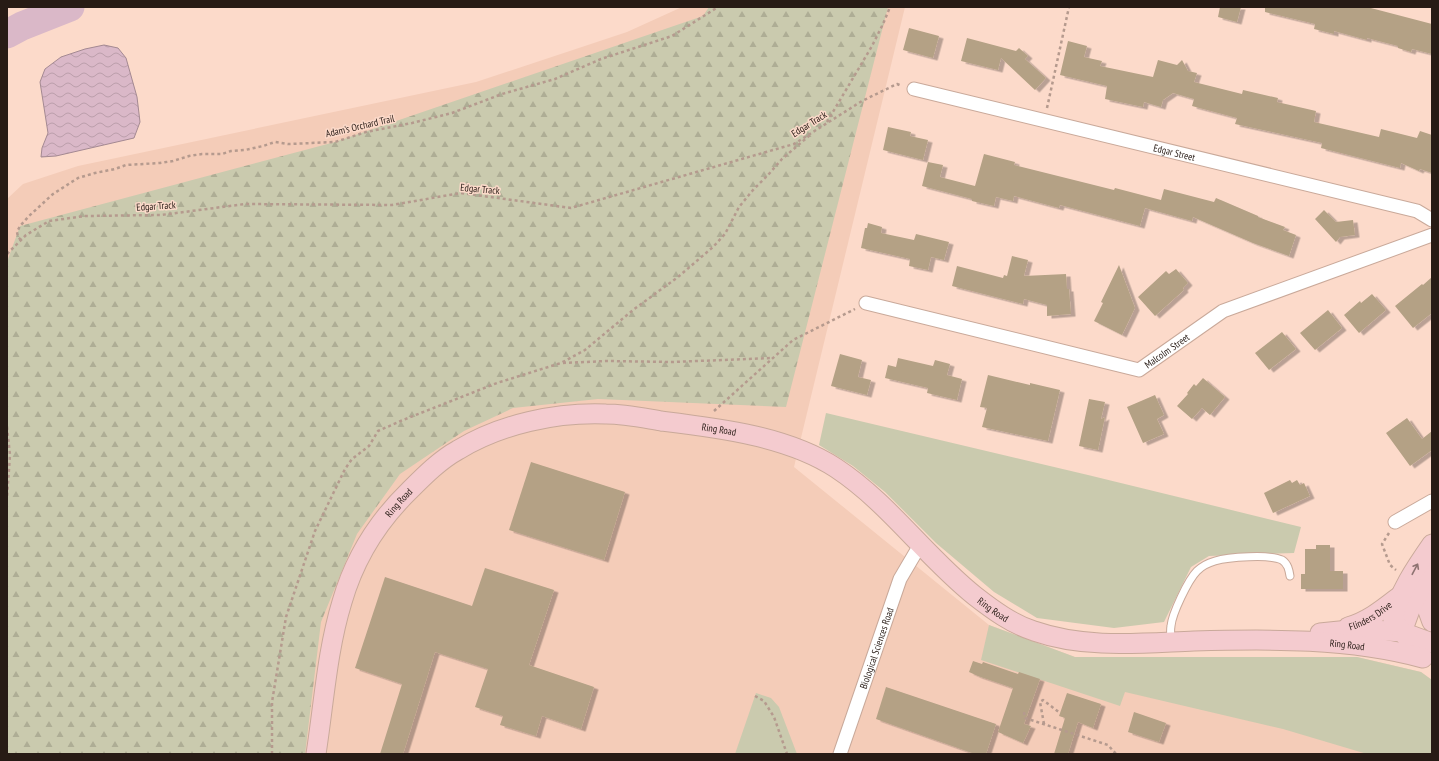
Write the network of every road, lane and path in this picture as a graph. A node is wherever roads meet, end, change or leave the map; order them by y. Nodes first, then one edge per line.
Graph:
1 (718, 7) edge
2 (890, 7) edge
3 (1069, 7) edge
4 (914, 89) joint
5 (1044, 120) junction
6 (827, 123) junction
7 (1432, 220) edge
8 (1432, 235) edge
9 (21, 240) junction
10 (7, 254) edge
11 (866, 303) joint
12 (772, 358) junction
13 (561, 363) dead end
14 (698, 426) junction
15 (7, 427) edge
16 (7, 498) edge
17 (1432, 501) edge
18 (1395, 522) joint
19 (1432, 544) edge
20 (920, 545) junction
21 (1290, 576) dead end
22 (1417, 579) edge
23 (1432, 622) edge
24 (1336, 630) junction
25 (1402, 632) junction
26 (1269, 639) junction
27 (1171, 642) junction
28 (1353, 644) junction
29 (1429, 655) edge
30 (755, 696) dead end
31 (1024, 712) dead end
32 (1060, 713) dead end
33 (1044, 724) junction
34 (316, 754) edge
35 (787, 754) edge
36 (840, 754) edge
37 (1116, 754) edge

1 - 9 path, Adam's Orchard Trail
2 - 6 path
3 - 5 path
4 - 5 street, Edgar Street
4 - 6 path, Edgar Track
5 - 7 street, Edgar Street
6 - 9 path, Edgar Track
8 - 11 street, Malcolm Street
9 - 10 path, Edgar Track
11 - 12 path
12 - 13 path
12 - 14 path
14 - 20 street, Ring Road
14 - 34 street, Ring Road
15 - 16 path
17 - 18 street
18 - 22 path
22 -> 19 street, Flinders Drive
20 - 27 street, Ring Road
20 - 36 street, Biological Sciences Road
21 - 27 lane
22 - 23 street
22 - 24 street, Flinders Drive
22 - 25 street, Flinders Drive
22 - 25 street, Flinders Drive
24 - 25 street, Ring Road
24 - 26 street, Ring Road
25 - 28 street, Flinders Drive
25 - 29 street, Ring Road
26 - 27 street, Ring Road
26 - 28 street, Ring Road
28 - 29 street, Ring Road
30 - 35 path
31 - 33 path
32 - 33 path
33 - 37 path

